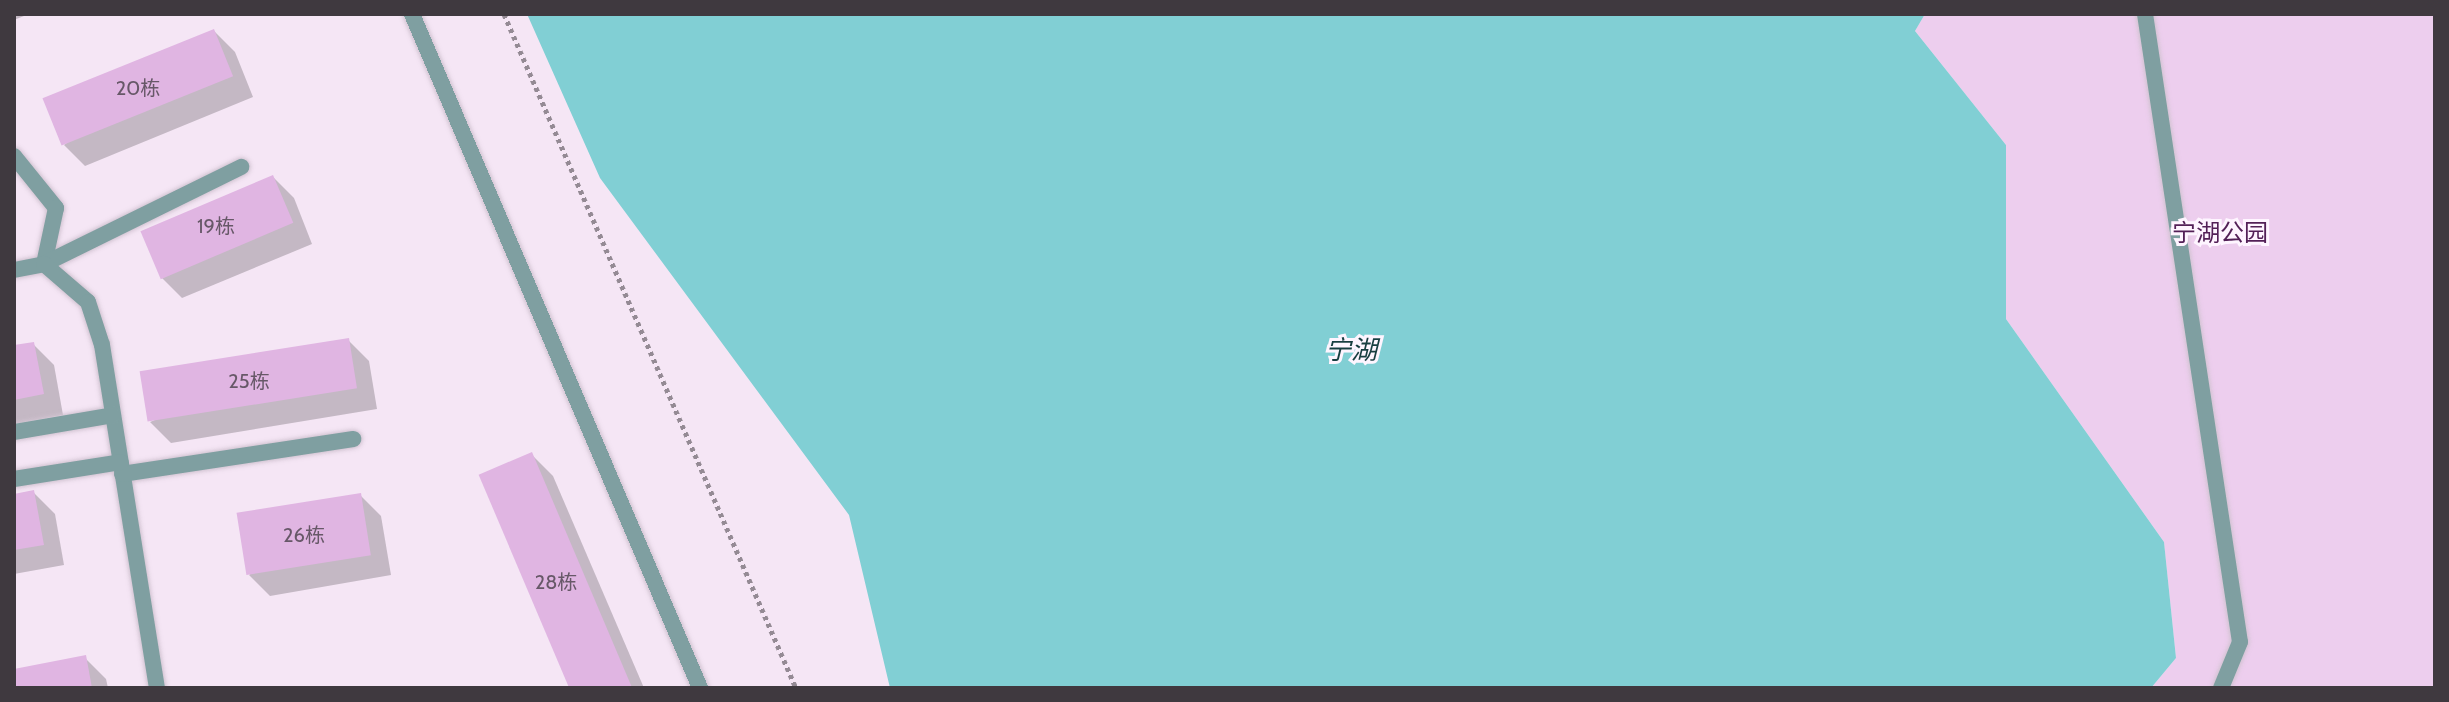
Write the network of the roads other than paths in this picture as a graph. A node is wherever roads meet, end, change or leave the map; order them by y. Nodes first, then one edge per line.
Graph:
1 (412, 14) edge
2 (2145, 14) edge
3 (14, 156) edge
4 (241, 167) dead end
5 (44, 264) junction
6 (14, 270) edge
7 (113, 415) junction
8 (14, 432) edge
9 (353, 439) dead end
10 (122, 468) junction
11 (14, 479) edge
12 (157, 688) edge
13 (700, 688) edge
14 (2221, 688) edge

1 - 13 street
2 - 14 street
3 - 5 street
4 - 5 street
5 - 6 street
5 - 7 street
7 - 8 street
7 - 10 street
9 - 10 street
10 - 11 street
10 - 12 street

